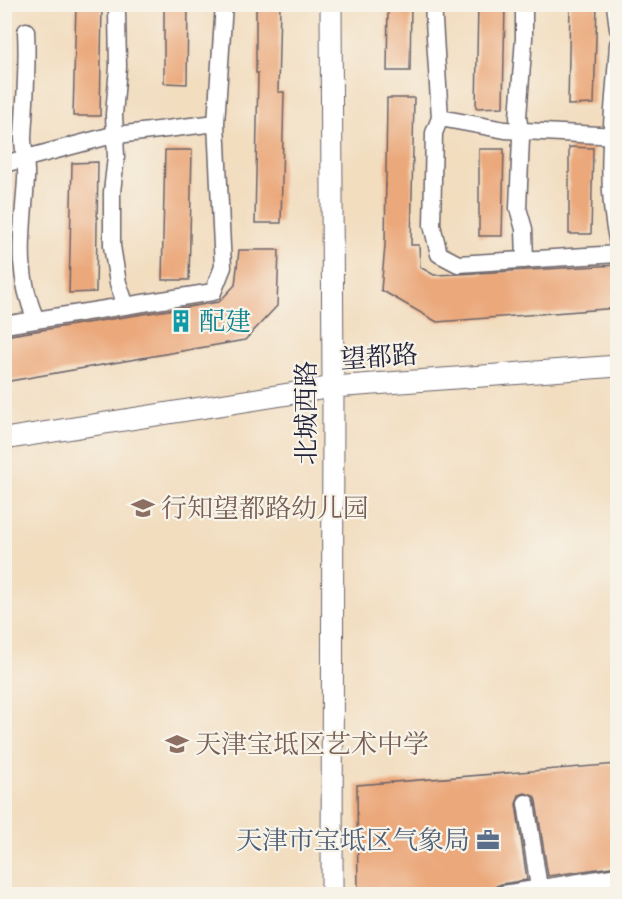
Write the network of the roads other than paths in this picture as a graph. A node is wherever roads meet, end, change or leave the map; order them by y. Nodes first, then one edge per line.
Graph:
1 (224, 4) edge
2 (331, 4) edge
3 (433, 4) edge
4 (616, 6) edge
5 (525, 7) edge
6 (117, 14) dead end
7 (618, 29) edge
8 (26, 31) dead end
9 (618, 44) edge
10 (440, 118) junction
11 (216, 123) junction
12 (519, 131) junction
13 (116, 135) junction
14 (615, 136) edge
15 (26, 158) junction
16 (4, 164) edge
17 (618, 244) edge
18 (618, 254) edge
19 (525, 260) junction
20 (126, 306) junction
21 (36, 320) junction
22 (4, 325) edge
23 (618, 366) edge
24 (333, 387) junction
25 (4, 439) edge
26 (526, 803) dead end
27 (618, 876) edge
28 (539, 891) edge
29 (332, 894) edge
30 (503, 894) edge

1 - 11 street
2 - 24 street, 北城西路
3 - 10 street
4 - 7 street
5 - 12 street
6 - 13 street
8 - 15 street
9 - 14 street
10 - 12 street
10 - 19 street
11 - 13 street
11 - 20 street
12 - 14 street
12 - 19 street
13 - 15 street
13 - 20 street
14 - 17 street
15 - 16 street
15 - 21 street
18 - 19 street
20 - 21 street
21 - 22 street
23 - 24 street, 望都路
24 - 25 street, 望都路
24 - 29 street, 北城西路
26 - 28 street
27 - 28 street
28 - 30 street

